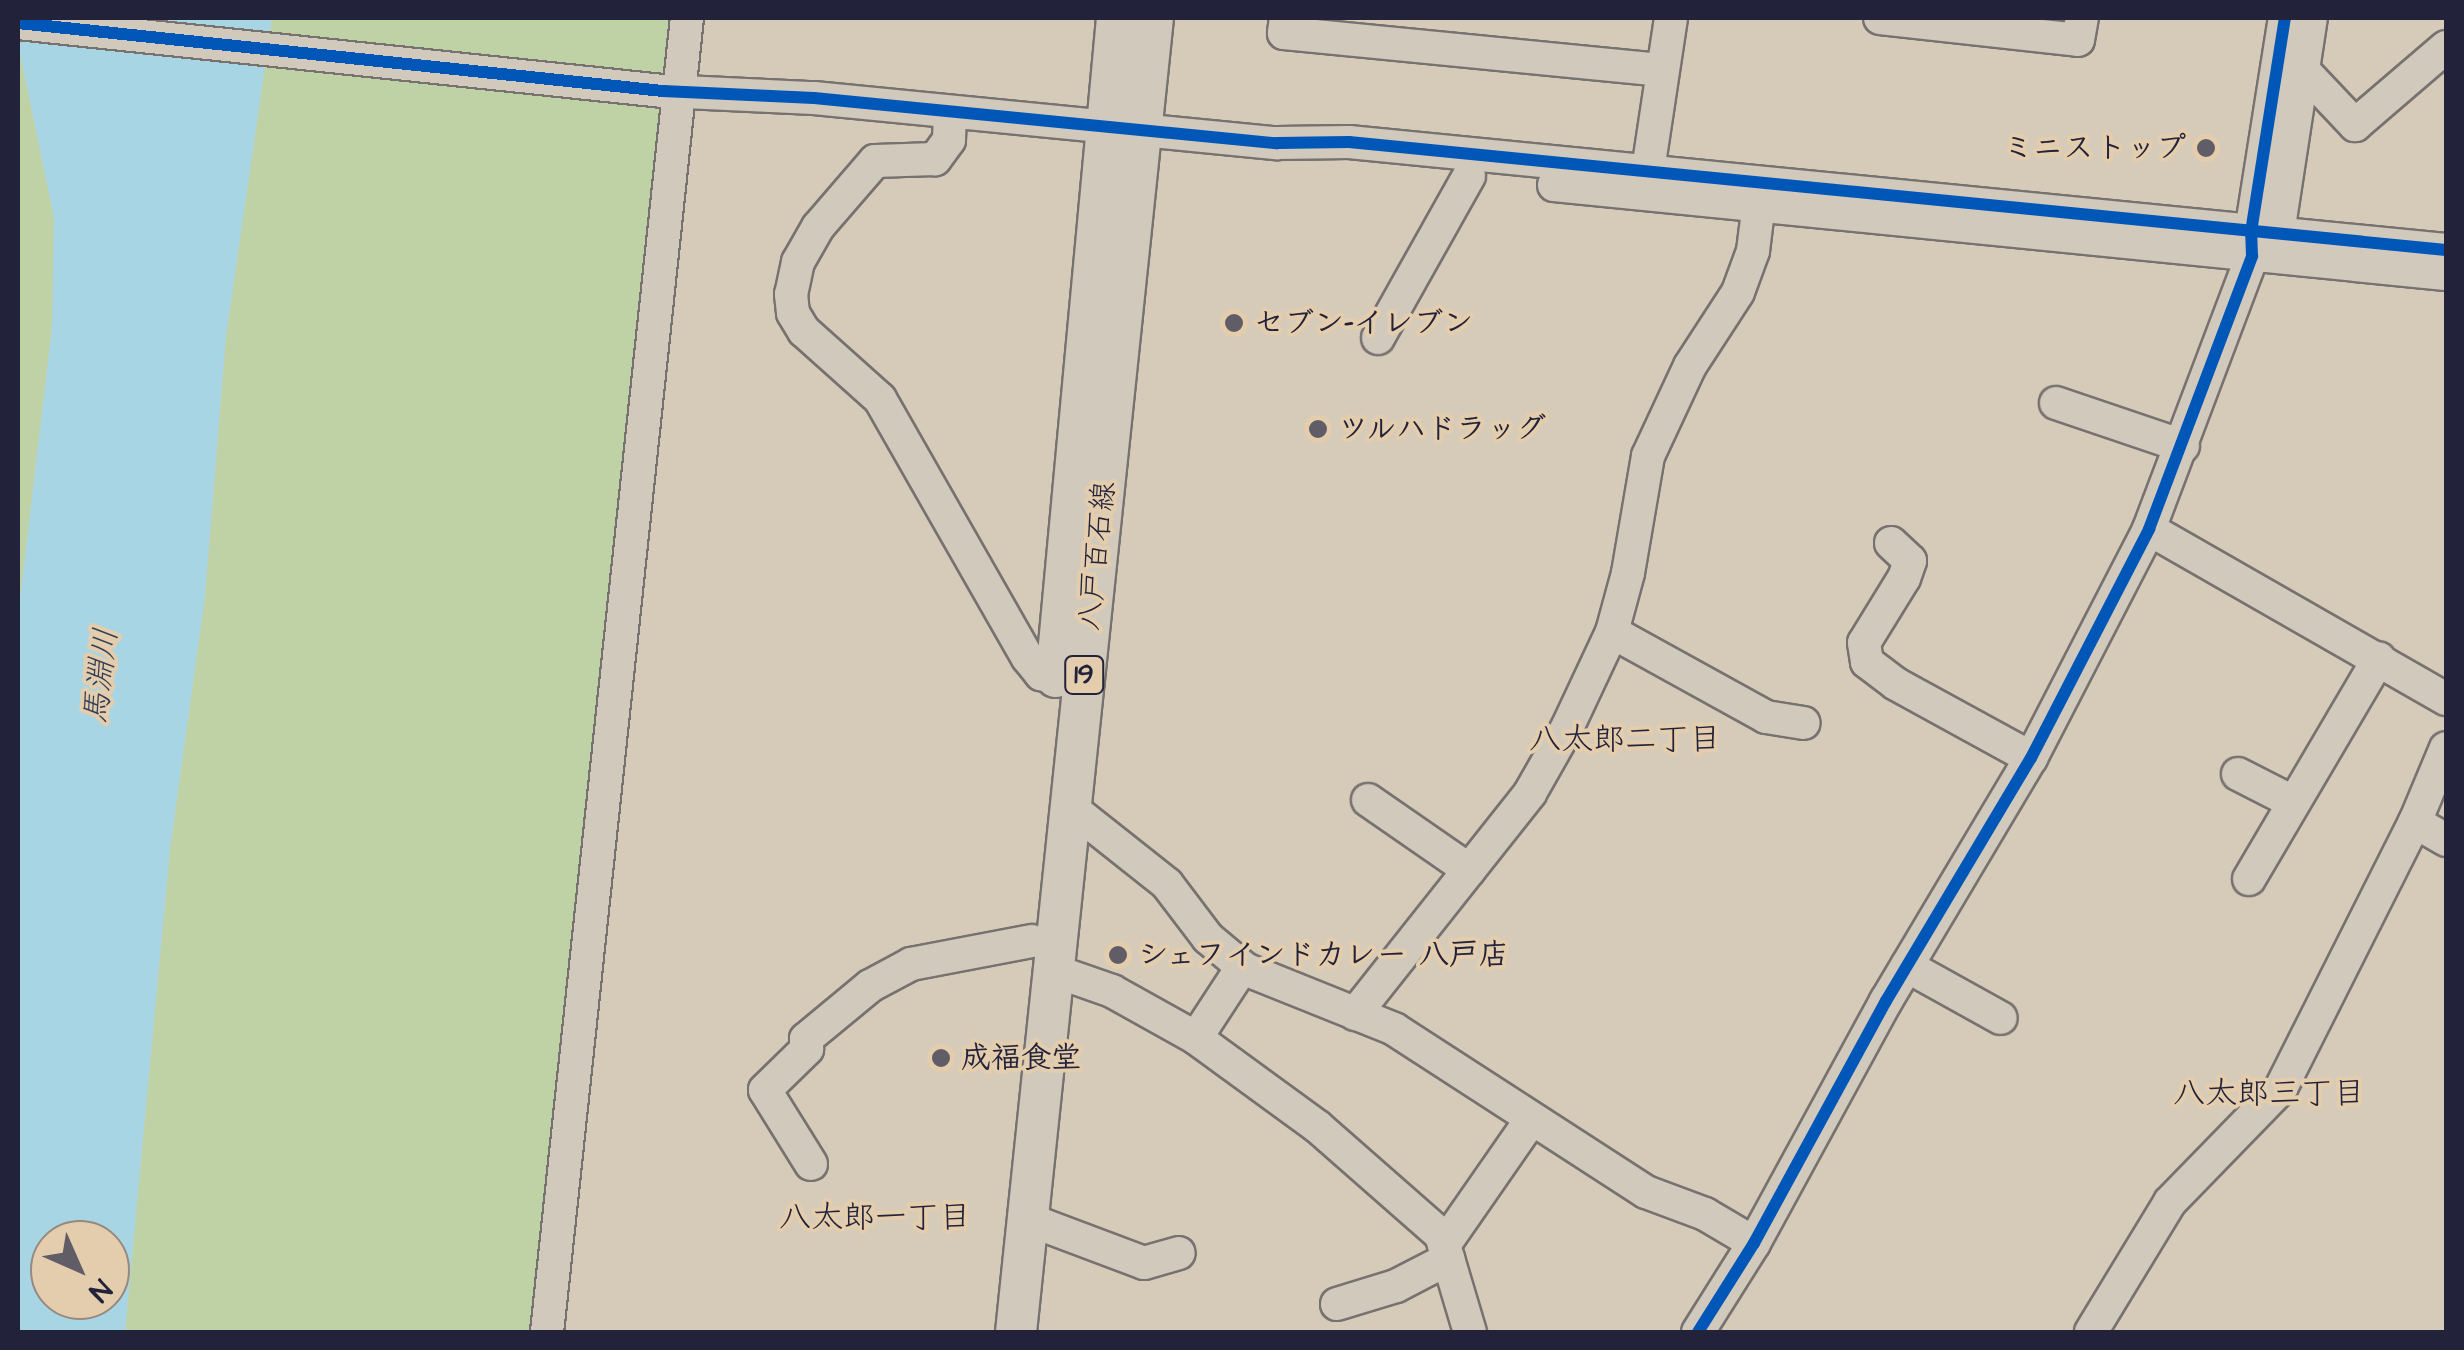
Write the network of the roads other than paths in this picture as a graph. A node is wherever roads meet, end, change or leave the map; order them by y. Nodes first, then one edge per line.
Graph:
1 (688, 18) edge
2 (1117, 18) edge
3 (1153, 18) edge
4 (1286, 18) edge
5 (1671, 18) edge
6 (1880, 18) edge
7 (2082, 18) edge
8 (2285, 18) edge
9 (2311, 18) edge
10 (1918, 20) edge
11 (18, 23) edge
12 (2446, 47) edge
13 (1660, 70) junction
14 (2303, 70) junction
15 (671, 91) junction
16 (950, 112) junction
17 (1124, 125) junction
18 (1194, 132) junction
19 (1469, 176) junction
20 (1646, 183) junction
21 (1760, 194) junction
22 (2260, 240) junction
23 (2446, 250) edge
24 (2446, 274) edge
25 (1378, 338) dead end
26 (2056, 402) dead end
27 (2183, 446) junction
28 (2149, 529) junction
29 (1891, 543) dead end
30 (1612, 632) junction
31 (2379, 658) junction
32 (1056, 678) junction
33 (2446, 699) edge
34 (1804, 723) dead end
35 (2446, 748) edge
36 (2031, 758) junction
37 (2238, 774) dead end
38 (1368, 800) dead end
39 (2293, 802) junction
40 (1070, 807) junction
41 (2414, 822) junction
42 (2446, 840) edge
43 (1469, 870) junction
44 (2250, 879) dead end
45 (1042, 956) junction
46 (1907, 966) junction
47 (1246, 969) junction
48 (1355, 1014) junction
49 (2001, 1018) dead end
50 (1196, 1038) junction
51 (1532, 1120) junction
52 (811, 1164) dead end
53 (1027, 1224) junction
54 (1754, 1243) junction
55 (1446, 1252) junction
56 (1179, 1253) dead end
57 (1337, 1304) dead end
58 (546, 1332) edge
59 (991, 1332) edge
60 (1016, 1332) edge
61 (1470, 1332) edge
62 (1698, 1332) edge
63 (2091, 1332) edge

1 - 15 street
2 - 17 main road, 八戸百石線 / 19
3 - 17 main road, 八戸百石線 / 19
4 - 13 street
5 - 13 street
6 - 10 street
7 - 10 street
8 - 22 street
9 - 14 street
11 - 15 street
12 - 14 street
13 - 20 street
14 - 22 street
15 - 16 street
15 - 58 street
16 - 17 street
16 - 32 street
17 - 18 street
17 - 32 main road, 八戸百石線 / 19
17 - 40 main road, 八戸百石線 / 19
18 - 19 street
18 - 20 street
19 - 20 street
19 - 25 street
20 - 21 street
21 - 22 street
21 - 30 street
22 - 23 street
22 - 24 street
22 - 27 street
26 - 27 street
27 - 28 street
28 - 31 street
28 - 36 street
29 - 36 street
30 - 34 street
30 - 43 street
31 - 33 street
31 - 39 street
32 - 45 main road, 八戸百石線 / 19
35 - 41 street
36 - 46 street
37 - 39 street
38 - 43 street
39 - 44 street
40 - 45 main road, 八戸百石線 / 19
40 - 47 street
41 - 42 street
41 - 63 street
43 - 48 street
45 - 50 street
45 - 52 street
45 - 53 main road, 八戸百石線 / 19
45 - 59 main road, 八戸百石線 / 19
46 - 49 street
46 - 54 street
47 - 48 street
47 - 50 street
48 - 51 street
50 - 55 street
51 - 54 street
51 - 55 street
53 - 56 street
53 - 60 main road, 八戸百石線 / 19
54 - 62 street
55 - 57 street
55 - 61 street

